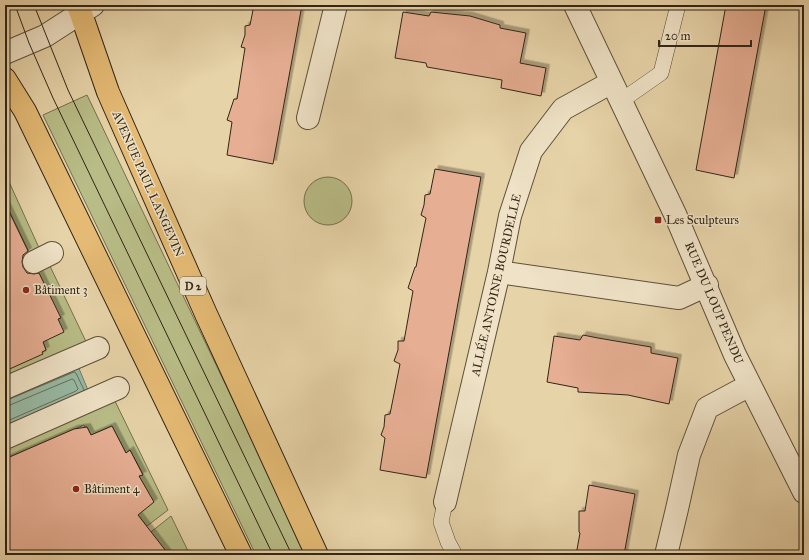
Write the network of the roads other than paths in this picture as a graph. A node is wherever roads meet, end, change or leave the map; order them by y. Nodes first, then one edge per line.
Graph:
1 (336, 5) edge
2 (575, 5) edge
3 (678, 5) edge
4 (84, 8) edge
5 (5, 53) edge
6 (5, 79) edge
7 (617, 92) junction
8 (308, 118) dead end
9 (499, 272) junction
10 (707, 286) junction
11 (98, 348) dead end
12 (750, 385) junction
13 (5, 388) edge
14 (118, 388) dead end
15 (5, 438) edge
16 (804, 492) edge
17 (445, 502) joint
18 (241, 555) edge
19 (317, 555) edge
20 (455, 555) edge
21 (666, 555) edge

1 - 8 street
2 - 7 street, RUE DU LOUP PENDU
3 - 7 lane
4 - 5 street
4 - 19 main road, AVENUE PAUL LANGEVIN / D 2
6 - 18 main road
7 - 9 street, ALLÉE ANTOINE BOURDELLE
7 - 10 street, RUE DU LOUP PENDU
9 - 10 street
9 - 17 street, ALLÉE ANTOINE BOURDELLE
10 - 12 street, RUE DU LOUP PENDU
11 - 13 street
12 - 16 street, RUE DU LOUP PENDU
12 - 21 street
14 - 15 street
17 - 20 lane

